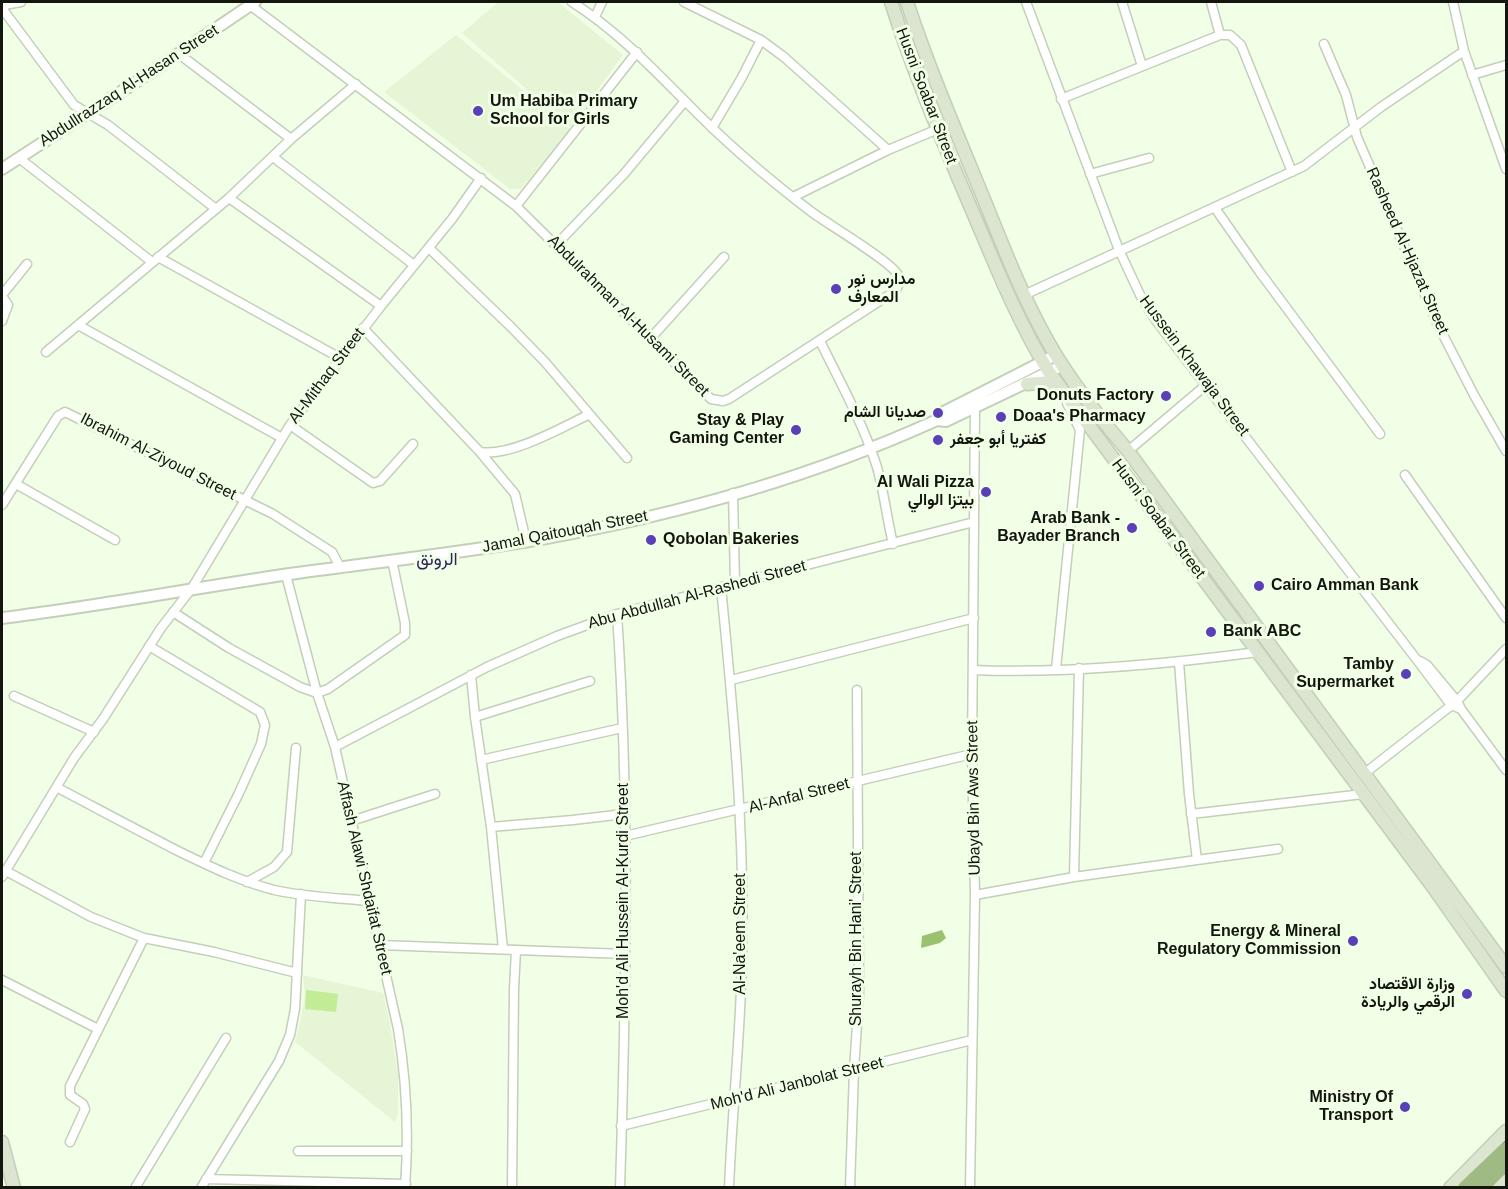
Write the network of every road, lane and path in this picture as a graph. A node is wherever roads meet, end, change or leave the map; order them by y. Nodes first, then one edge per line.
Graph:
1 (21, 2) edge
2 (572, 2) edge
3 (602, 2) edge
4 (684, 2) edge
5 (891, 2) edge
6 (907, 2) edge
7 (1026, 2) edge
8 (1122, 2) edge
9 (1211, 2) edge
10 (1453, 2) edge
11 (253, 3) edge
12 (3, 7) edge
13 (595, 17) junction
14 (1220, 35) junction
15 (761, 40) junction
16 (1324, 44) dead end
17 (1464, 51) junction
18 (637, 52) junction
19 (179, 54) junction
20 (1506, 65) edge
21 (1142, 66) junction
22 (1472, 75) junction
23 (356, 84) junction
24 (1061, 99) junction
25 (685, 101) junction
26 (87, 112) junction
27 (1354, 127) junction
28 (712, 128) junction
29 (938, 129) junction
30 (291, 139) junction
31 (888, 150) junction
32 (273, 157) junction
33 (19, 158) junction
34 (1149, 158) dead end
35 (1506, 168) edge
36 (2, 169) edge
37 (1292, 172) junction
38 (1090, 174) junction
39 (481, 178) junction
40 (793, 197) junction
41 (229, 198) junction
42 (516, 206) junction
43 (1215, 208) junction
44 (216, 209) junction
45 (556, 245) junction
46 (429, 248) junction
47 (1119, 250) junction
48 (724, 258) dead end
49 (155, 259) junction
50 (27, 264) dead end
51 (414, 265) junction
52 (1024, 294) junction
53 (2, 296) edge
54 (381, 306) junction
55 (2, 321) edge
56 (78, 325) junction
57 (363, 328) junction
58 (650, 339) junction
59 (820, 341) junction
60 (46, 352) dead end
61 (340, 358) junction
62 (1059, 360) junction
63 (1046, 368) junction
64 (1027, 384) junction
65 (1206, 385) junction
66 (1059, 386) junction
67 (975, 408) junction
68 (588, 415) junction
69 (937, 420) junction
70 (290, 425) junction
71 (1380, 434) dead end
72 (282, 438) junction
73 (413, 444) dead end
74 (870, 448) junction
75 (1128, 451) junction
76 (1506, 451) edge
77 (480, 452) junction
78 (627, 458) dead end
79 (1405, 475) dead end
80 (16, 484) junction
81 (734, 493) junction
82 (246, 500) junction
83 (2, 505) edge
84 (974, 522) junction
85 (115, 540) dead end
86 (526, 541) junction
87 (893, 544) junction
88 (392, 560) junction
89 (340, 567) junction
90 (286, 575) junction
91 (735, 583) junction
92 (721, 587) junction
93 (192, 588) junction
94 (173, 612) junction
95 (617, 614) junction
96 (2, 618) edge
97 (974, 618) junction
98 (1506, 618) edge
99 (149, 646) junction
100 (1506, 649) edge
101 (1258, 652) junction
102 (1179, 662) junction
103 (1079, 668) junction
104 (1056, 669) junction
105 (973, 670) junction
106 (471, 675) junction
107 (731, 680) junction
108 (590, 681) dead end
109 (857, 690) dead end
110 (317, 693) junction
111 (1309, 695) junction
112 (14, 696) dead end
113 (1454, 702) junction
114 (1298, 705) junction
115 (475, 717) junction
116 (622, 728) junction
117 (94, 732) junction
118 (296, 747) dead end
119 (335, 747) junction
120 (972, 754) junction
121 (481, 760) junction
122 (1506, 770) edge
123 (1365, 773) junction
124 (857, 781) junction
125 (58, 788) junction
126 (435, 794) dead end
127 (1363, 794) junction
128 (739, 810) junction
129 (624, 814) junction
130 (1191, 814) junction
131 (351, 821) junction
132 (491, 827) junction
133 (625, 836) junction
134 (1278, 849) dead end
135 (1197, 860) junction
136 (204, 863) junction
137 (4, 874) edge
138 (1074, 877) junction
139 (246, 882) junction
140 (301, 894) junction
141 (975, 895) junction
142 (370, 901) junction
143 (144, 938) junction
144 (380, 945) junction
145 (502, 949) junction
146 (516, 950) junction
147 (625, 954) junction
148 (1506, 967) edge
149 (297, 972) junction
150 (2, 980) edge
151 (1506, 991) edge
152 (98, 1029) junction
153 (226, 1038) dead end
154 (972, 1040) junction
155 (854, 1070) junction
156 (733, 1100) junction
157 (1506, 1120) edge
158 (621, 1126) junction
159 (1504, 1140) edge
160 (2, 1142) edge
161 (70, 1142) dead end
162 (298, 1151) dead end
163 (407, 1151) junction
164 (1506, 1163) edge
165 (206, 1179) junction
166 (1506, 1180) edge
167 (405, 1186) edge
168 (14, 1188) edge
169 (135, 1188) edge
170 (201, 1188) edge
171 (512, 1188) edge
172 (620, 1188) edge
173 (729, 1188) edge
174 (850, 1188) edge
175 (970, 1188) edge
176 (1450, 1188) edge
177 (1465, 1188) edge
178 (1481, 1188) edge
179 (1498, 1188) edge

1 - 12 street
2 - 13 street, Abdulrahman Al-Husami Street
3 - 13 street
4 - 15 street
5 - 29 main road, Husni Soabar Street
6 - 52 main road, Husni Soabar Street
7 - 24 street, Hussein Khawaja Street
8 - 21 street
9 - 14 street
10 - 17 street
11 - 19 street, Abdullrazzaq Al-Hasan Street
11 - 23 street, Abdulrahman Al-Husami Street
12 - 26 street
13 - 18 street, Abdulrahman Al-Husami Street
14 - 21 street
14 - 37 street
15 - 28 street
15 - 31 street
16 - 27 street, Rasheed Al-Hjazat Street
17 - 22 street
17 - 27 street
18 - 25 street, Abdulrahman Al-Husami Street
18 - 42 street
19 - 26 street, Abdullrazzaq Al-Hasan Street
19 - 30 street
20 - 22 street
21 - 24 street
22 - 35 street
23 - 30 street
23 - 39 street, Abdulrahman Al-Husami Street
24 - 38 street, Hussein Khawaja Street
25 - 28 street, Abdulrahman Al-Husami Street
25 - 45 street
26 - 33 street, Abdullrazzaq Al-Hasan Street
26 - 44 street
27 - 37 street
27 - 76 street, Rasheed Al-Hjazat Street
28 - 40 street, Abdulrahman Al-Husami Street
29 - 31 street
29 - 63 main road, Husni Soabar Street
30 - 32 street
31 - 40 street
32 - 41 street
32 - 51 street
33 - 36 street, Abdullrazzaq Al-Hasan Street
33 - 49 street
34 - 38 street
37 - 43 street
38 - 47 street, Hussein Khawaja Street
39 - 42 street, Abdulrahman Al-Husami Street
39 - 46 street, Al-Mithaq Street
40 - 59 street, Abdulrahman Al-Husami Street
41 - 44 street
41 - 54 street
42 - 45 street, Abdulrahman Al-Husami Street
43 - 47 street
43 - 71 street
44 - 49 street
45 - 58 street, Abdulrahman Al-Husami Street
46 - 51 street, Al-Mithaq Street
46 - 68 street
47 - 52 street
47 - 65 street, Hussein Khawaja Street
48 - 58 street
49 - 56 street
49 - 61 street
50 - 53 street
51 - 54 street, Al-Mithaq Street
52 - 62 main road, Husni Soabar Street
53 - 55 street
54 - 57 street, Al-Mithaq Street
56 - 60 street
56 - 72 street
57 - 61 street, Al-Mithaq Street
57 - 77 street
58 - 59 street, Abdulrahman Al-Husami Street
59 - 74 street
61 - 70 street, Al-Mithaq Street
62 - 63 street, Jamal Qaitouqah Street
62 - 75 main road, Husni Soabar Street
63 - 64 street, Jamal Qaitouqah Street
63 - 66 main road, Husni Soabar Street
63 - 69 street, Jamal Qaitouqah Street
64 - 66 main road
64 - 67 street, Jamal Qaitouqah Street
65 - 75 street
65 - 113 street, Hussein Khawaja Street
66 - 101 main road, Husni Soabar Street
66 - 104 street
67 - 69 street, Jamal Qaitouqah Street
67 - 84 street, Ubayd Bin Aws Street
68 - 77 street
68 - 78 street
69 - 74 street, Jamal Qaitouqah Street
70 - 72 street, Al-Mithaq Street
70 - 73 street
72 - 82 street, Al-Mithaq Street
74 - 81 street, Jamal Qaitouqah Street
74 - 87 street
75 - 111 main road, Husni Soabar Street
77 - 86 street
79 - 98 street
80 - 82 street, Ibrahim Al-Ziyoud Street
80 - 83 street, Ibrahim Al-Ziyoud Street
80 - 85 street
81 - 86 street, Jamal Qaitouqah Street
81 - 91 street
82 - 89 street, Ibrahim Al-Ziyoud Street
82 - 93 street, Al-Mithaq Street
84 - 87 street, Abu Abdullah Al-Rashedi Street
84 - 97 street, Ubayd Bin Aws Street
86 - 88 street, Jamal Qaitouqah Street
87 - 91 street, Abu Abdullah Al-Rashedi Street
88 - 89 street, Jamal Qaitouqah Street
88 - 110 street
89 - 90 street, Jamal Qaitouqah Street
90 - 93 street, Jamal Qaitouqah Street
90 - 110 street, Affash Alawi Shdaifat Street
91 - 92 street, Abu Abdullah Al-Rashedi Street
92 - 95 street, Abu Abdullah Al-Rashedi Street
92 - 107 street, Al-Na'eem Street
93 - 94 street, Al-Mithaq Street
93 - 96 street, Jamal Qaitouqah Street
94 - 99 street, Al-Mithaq Street
94 - 110 street
95 - 106 street, Abu Abdullah Al-Rashedi Street
95 - 116 street, Moh'd Ali Hussein Al-Kurdi Street
97 - 105 street, Ubayd Bin Aws Street
97 - 107 street
99 - 117 street, Al-Mithaq Street
99 - 136 street
100 - 113 street
101 - 102 street
101 - 114 main road, Husni Soabar Street
102 - 103 street
102 - 130 street
103 - 104 street
103 - 138 street
104 - 105 street
105 - 120 street, Ubayd Bin Aws Street
106 - 115 street
106 - 119 street, Abu Abdullah Al-Rashedi Street
107 - 128 street, Al-Na'eem Street
108 - 115 street
109 - 124 street, Shurayh Bin Hani' Street
110 - 119 street, Affash Alawi Shdaifat Street
111 - 114 main road
111 - 123 main road, Husni Soabar Street
112 - 117 street
113 - 122 street, Hussein Khawaja Street
113 - 123 street
114 - 127 main road, Husni Soabar Street
115 - 121 street
116 - 121 street
116 - 129 street, Moh'd Ali Hussein Al-Kurdi Street
117 - 125 street, Al-Mithaq Street
118 - 139 street
119 - 131 street, Affash Alawi Shdaifat Street
120 - 124 street, Al-Anfal Street
120 - 141 street, Ubayd Bin Aws Street
121 - 132 street
123 - 148 main road, Husni Soabar Street
124 - 128 street, Al-Anfal Street
124 - 155 street, Shurayh Bin Hani' Street
125 - 136 street
125 - 137 street, Al-Mithaq Street
126 - 131 street
127 - 130 street
127 - 151 main road, Husni Soabar Street
128 - 133 street, Al-Anfal Street
128 - 156 street, Al-Na'eem Street
129 - 132 street
129 - 133 street, Moh'd Ali Hussein Al-Kurdi Street
130 - 135 street
131 - 142 street, Affash Alawi Shdaifat Street
132 - 145 street
133 - 147 street, Moh'd Ali Hussein Al-Kurdi Street
134 - 135 street
135 - 138 street
136 - 139 street
137 - 143 street
138 - 141 street
139 - 140 street
140 - 142 street
140 - 149 street
141 - 154 street, Ubayd Bin Aws Street
142 - 144 street, Affash Alawi Shdaifat Street
143 - 149 street
143 - 152 street
144 - 145 street
144 - 163 street, Affash Alawi Shdaifat Street
145 - 146 street
146 - 147 street
146 - 171 street
147 - 158 street, Moh'd Ali Hussein Al-Kurdi Street
149 - 165 street
150 - 152 street
152 - 161 street
153 - 169 street
154 - 155 street, Moh'd Ali Janbolat Street
154 - 175 street, Ubayd Bin Aws Street
155 - 156 street, Moh'd Ali Janbolat Street
155 - 174 street, Shurayh Bin Hani' Street
156 - 158 street, Moh'd Ali Janbolat Street
156 - 173 street, Al-Na'eem Street
157 - 159 main road
158 - 172 street, Moh'd Ali Hussein Al-Kurdi Street
159 - 176 main road
159 - 177 highway
160 - 168 main road
162 - 163 street
163 - 167 street, Affash Alawi Shdaifat Street
164 - 178 highway
165 - 167 street
165 - 170 street
166 - 179 main road

